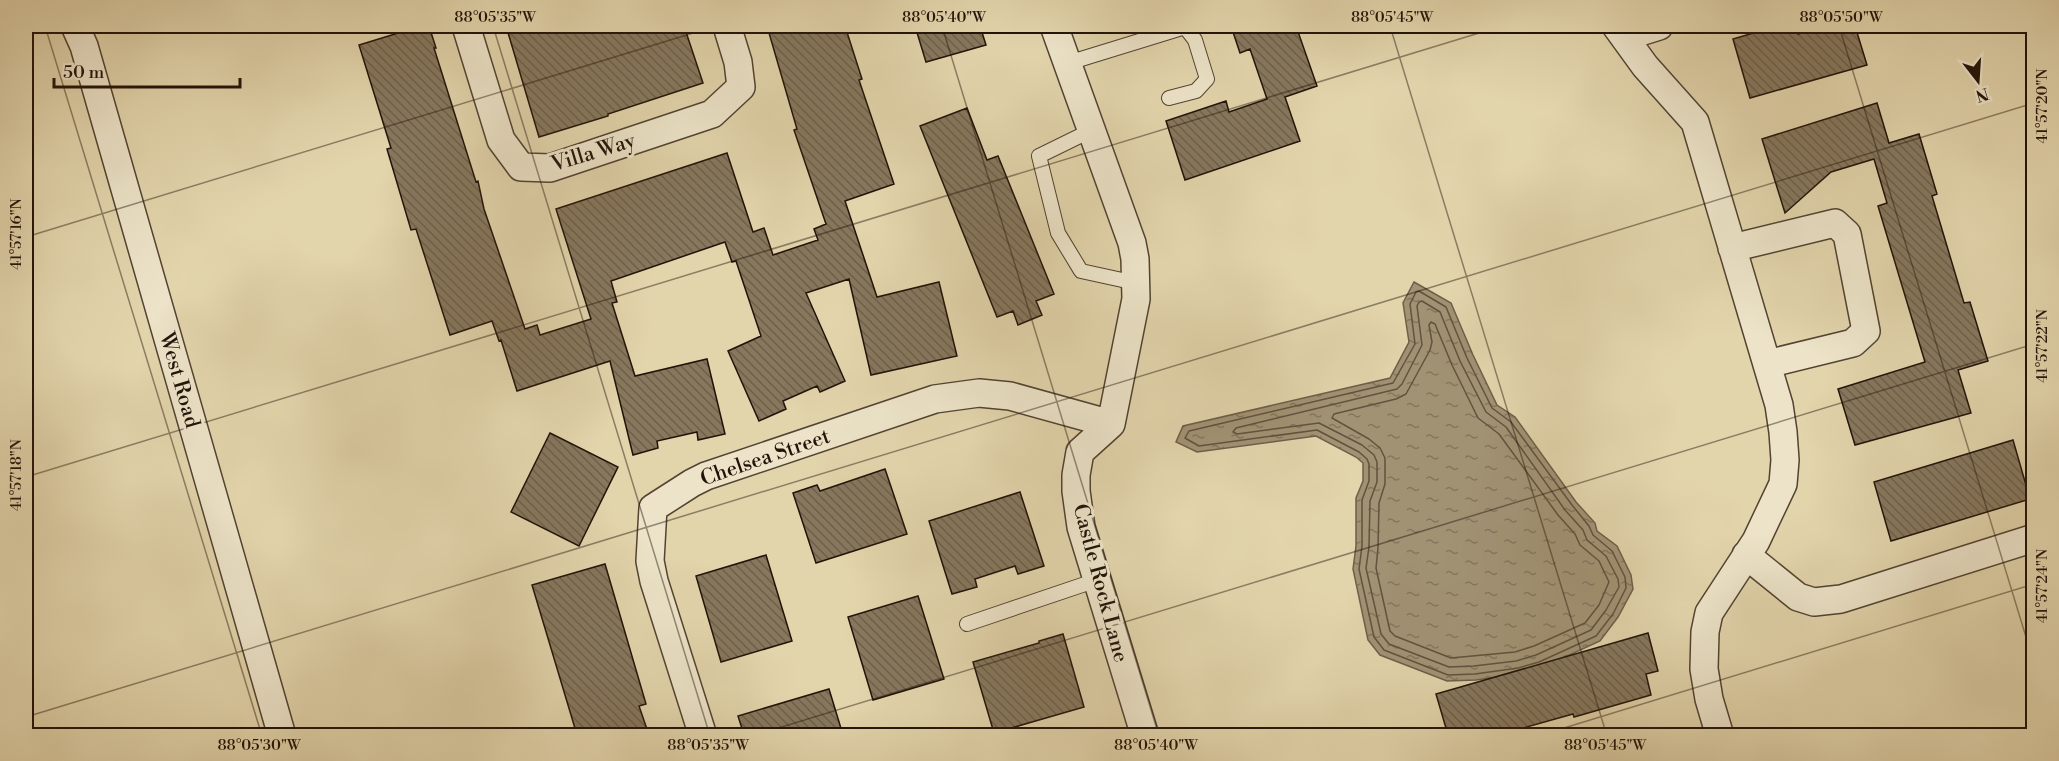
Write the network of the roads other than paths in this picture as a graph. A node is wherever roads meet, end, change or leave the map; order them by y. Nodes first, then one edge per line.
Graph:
1 (75, 26) edge
2 (466, 26) edge
3 (727, 26) edge
4 (1054, 26) edge
5 (1659, 26) edge
6 (1620, 31) edge
7 (1068, 63) junction
8 (1168, 98) dead end
9 (1092, 130) junction
10 (1732, 248) junction
11 (1136, 283) junction
12 (1767, 364) junction
13 (1111, 423) junction
14 (2034, 538) edge
15 (1746, 555) junction
16 (1098, 580) junction
17 (967, 624) dead end
18 (282, 735) edge
19 (703, 735) edge
20 (1145, 735) edge
21 (1720, 735) edge

1 - 18 street, West Road
2 - 3 street, Villa Way
4 - 7 street
5 - 6 street
6 - 10 street
7 - 8 lane
7 - 9 street
9 - 11 street
9 - 11 lane
10 - 12 street
10 - 12 street
11 - 13 street
12 - 15 street
13 - 16 street, Castle Rock Lane
13 - 19 street, Chelsea Street
14 - 15 street
15 - 21 street
16 - 17 lane
16 - 20 street, Castle Rock Lane

